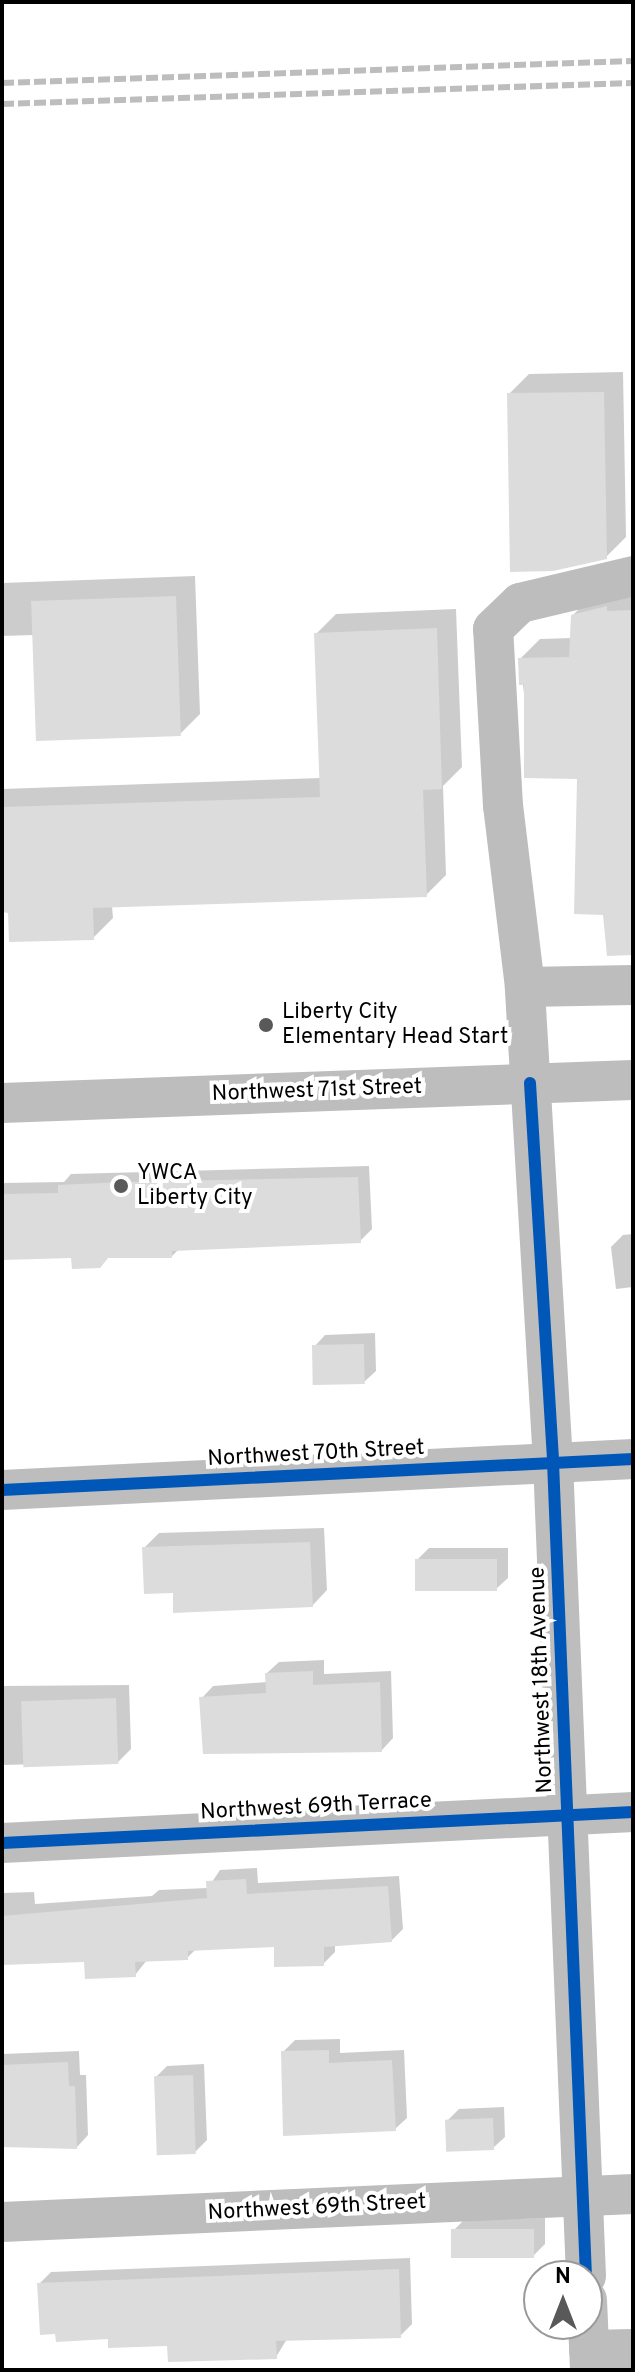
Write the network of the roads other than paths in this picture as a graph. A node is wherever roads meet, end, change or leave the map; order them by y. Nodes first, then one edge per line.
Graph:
1 (633, 576) edge
2 (633, 985) edge
3 (525, 987) junction
4 (633, 1080) edge
5 (530, 1083) junction
6 (2, 1103) edge
7 (633, 1459) edge
8 (553, 1462) junction
9 (2, 1490) edge
10 (633, 1812) edge
11 (568, 1814) junction
12 (2, 1843) edge
13 (633, 2194) edge
14 (583, 2195) junction
15 (2, 2222) edge
16 (585, 2260) edge
17 (588, 2340) edge
18 (633, 2349) edge
19 (589, 2360) edge

1 - 3 street, Northwest 18th Avenue
2 - 3 street
3 - 5 street, Northwest 18th Avenue
4 - 5 street, Northwest 71st Street
5 - 6 street, Northwest 71st Street
5 - 8 street, Northwest 18th Avenue
7 - 8 street, Northwest 70th Street
8 - 9 street, Northwest 70th Street
8 - 11 street, Northwest 18th Avenue
10 - 11 street, Northwest 69th Terrace
11 - 12 street, Northwest 69th Terrace
11 - 14 street, Northwest 18th Avenue
13 - 14 street, Northwest 69th Street
14 - 15 street, Northwest 69th Street
14 - 16 street, Northwest 18th Avenue
17 - 19 street
18 - 19 street

